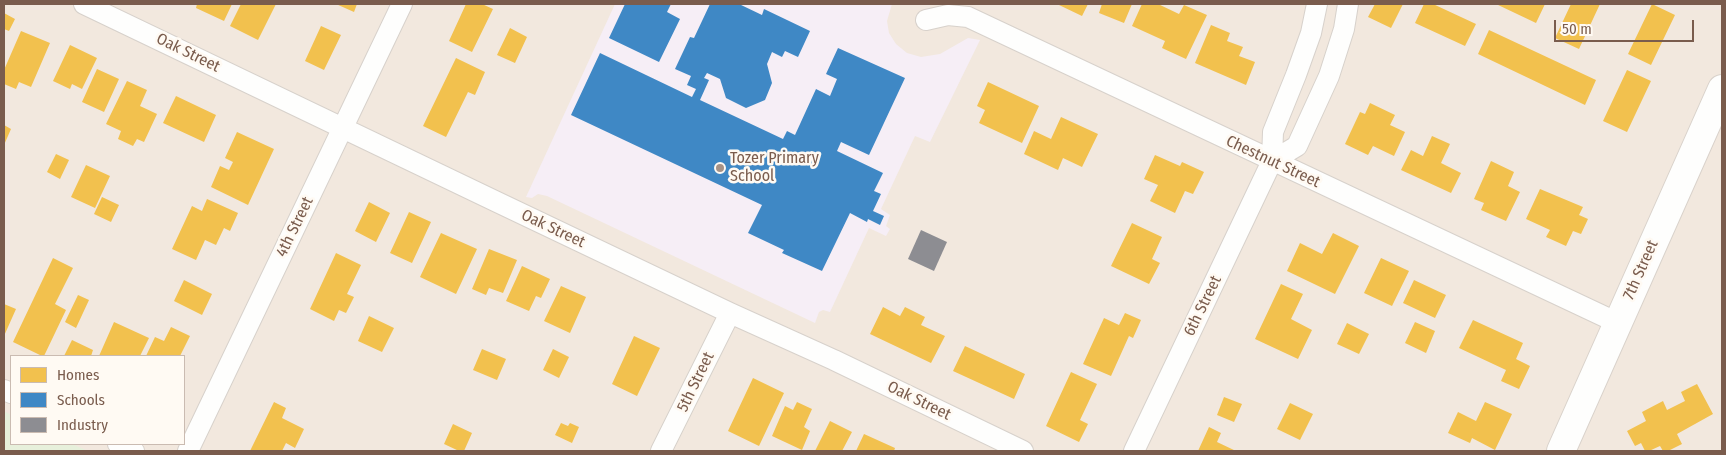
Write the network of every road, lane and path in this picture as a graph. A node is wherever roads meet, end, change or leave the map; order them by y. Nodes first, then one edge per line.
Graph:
1 (84, 4) edge
2 (402, 4) edge
3 (1317, 4) edge
4 (1348, 4) edge
5 (926, 20) dead end
6 (1722, 89) edge
7 (343, 127) junction
8 (1272, 161) junction
9 (730, 313) junction
10 (1618, 323) junction
11 (120, 445) edge
12 (134, 451) edge
13 (188, 451) edge
14 (661, 451) edge
15 (1023, 451) edge
16 (1134, 451) edge
17 (1561, 451) edge

1 - 7 street, Oak Street
2 - 7 street, 4th Street
3 - 8 street, 6th Street
4 - 8 street
5 - 8 street, Chestnut Street
6 - 10 street, 7th Street
7 - 9 street, Oak Street
7 - 13 street, 4th Street
8 - 10 street, Chestnut Street
8 - 16 street, 6th Street
9 - 14 street, 5th Street
9 - 15 street, Oak Street
10 - 17 street, 7th Street
11 - 12 street

